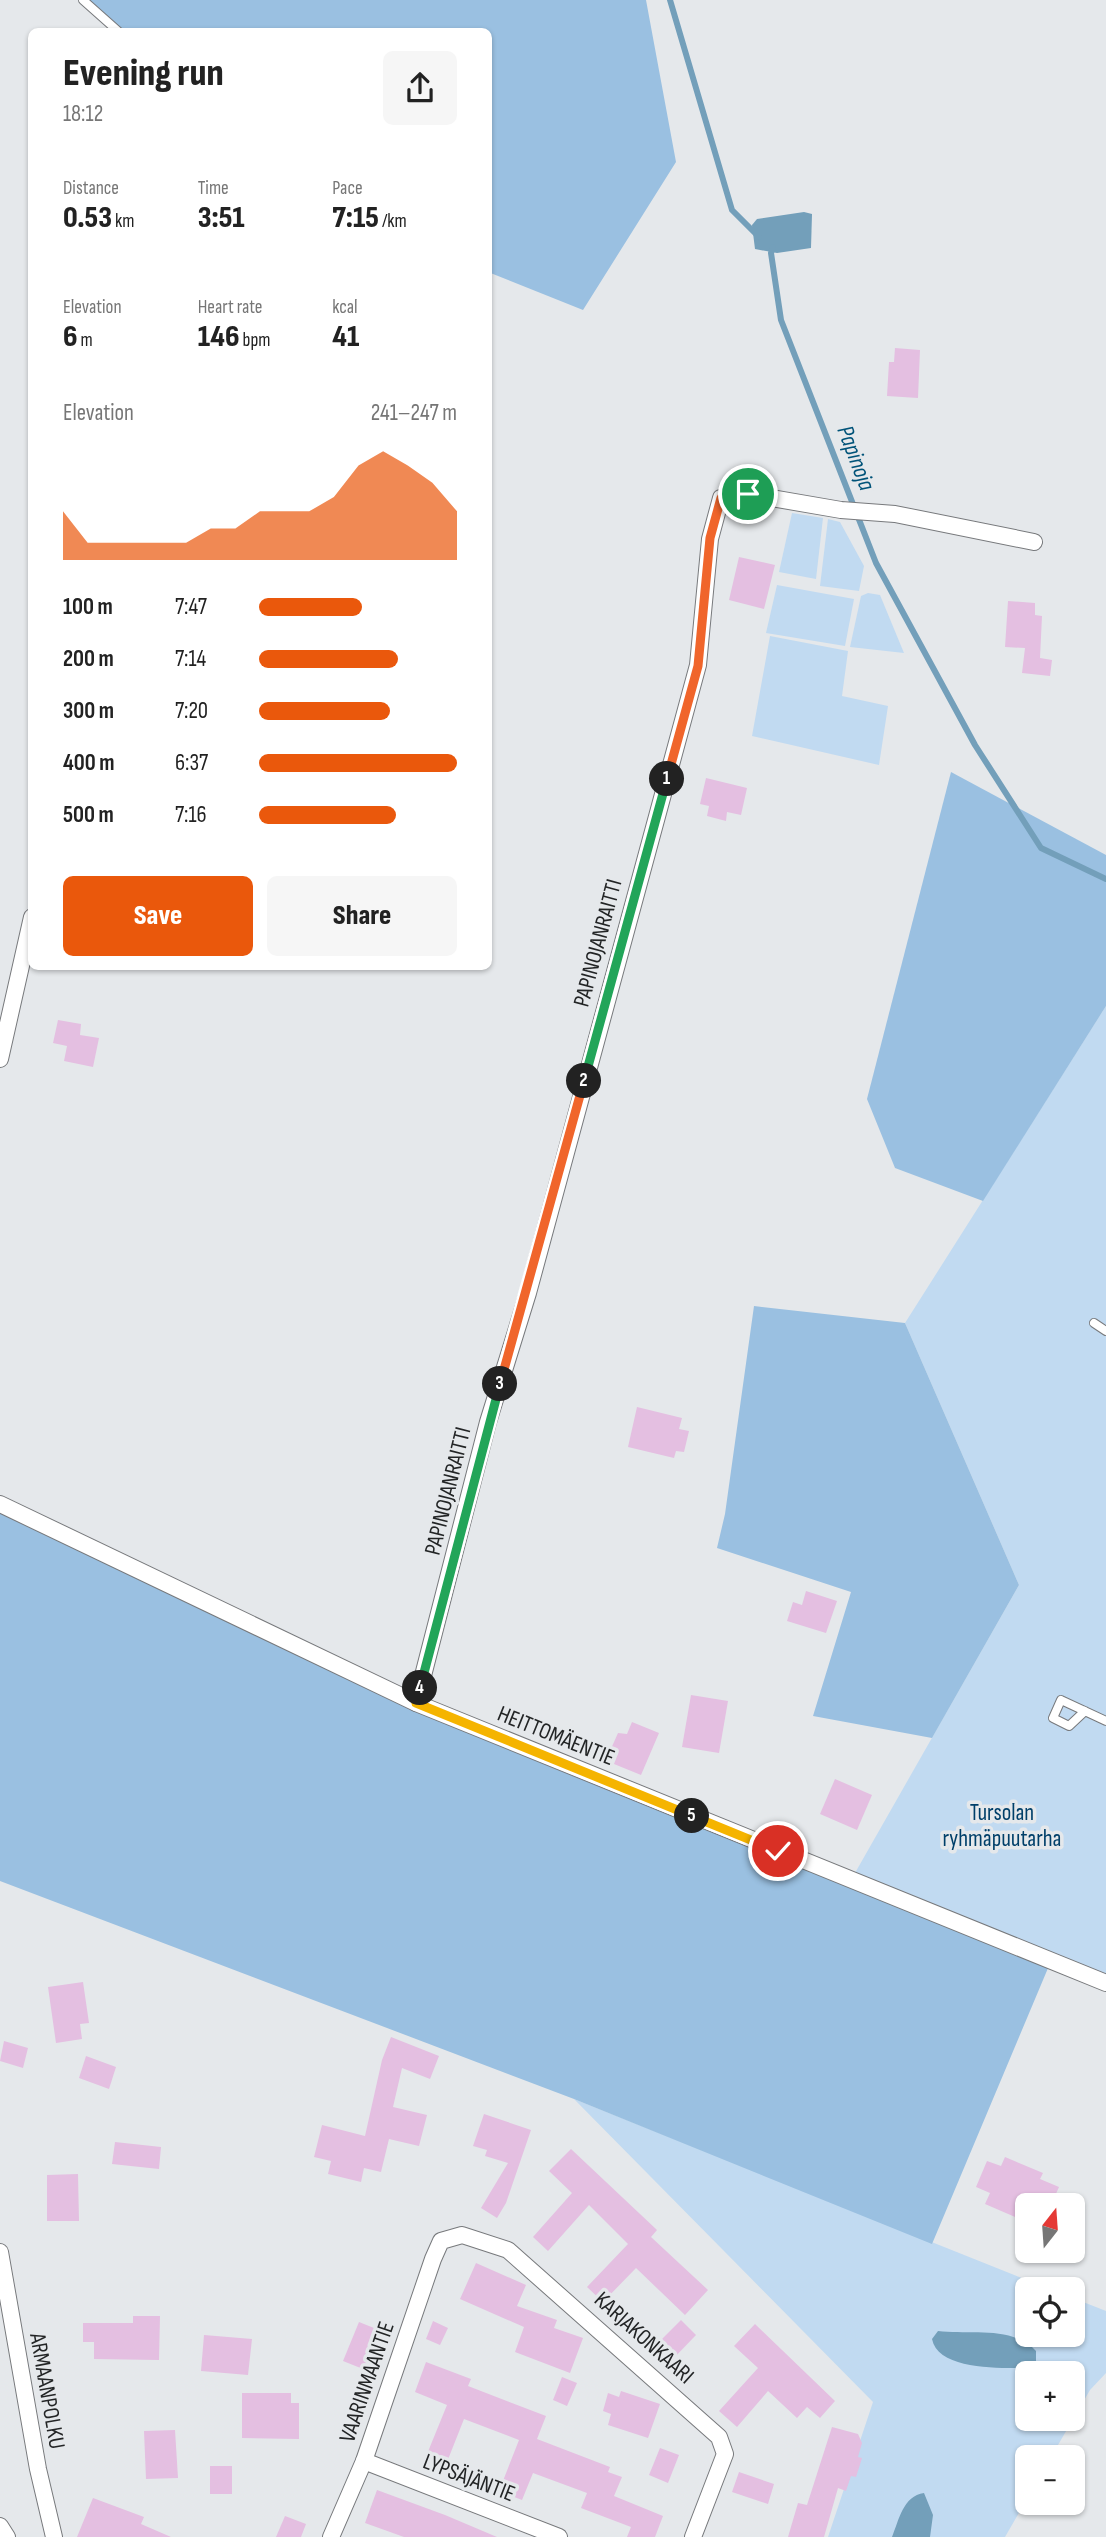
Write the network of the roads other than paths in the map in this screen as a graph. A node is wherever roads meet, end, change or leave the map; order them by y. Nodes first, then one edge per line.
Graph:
1 (83, 0) edge
2 (114, 28) edge
3 (1034, 542) dead end
4 (28, 935) edge
5 (0, 1059) edge
6 (1094, 1323) dead end
7 (1106, 1331) edge
8 (0, 1504) edge
9 (416, 1703) junction
10 (1085, 1711) dead end
11 (1106, 1721) edge
12 (1106, 1983) edge
13 (442, 2241) joint
14 (0, 2252) edge
15 (364, 2461) junction
16 (0, 2525) edge
17 (7, 2537) edge
18 (54, 2537) edge
19 (331, 2537) edge
20 (559, 2537) edge
21 (693, 2537) edge

1 - 2 lane
3 - 9 street, PAPINOJANRAITTI
4 - 5 street
6 - 7 lane
8 - 9 street, HEITTOMÄENTIE
9 - 12 street, HEITTOMÄENTIE
10 - 11 lane
13 - 15 street, VAARINMAANTIE
13 - 21 street, KARJAKONKAARI
14 - 18 street, ARMAANPOLKU
15 - 19 street, VAARINMAANTIE
15 - 20 street, LYPSÄJÄNTIE
16 - 17 street

